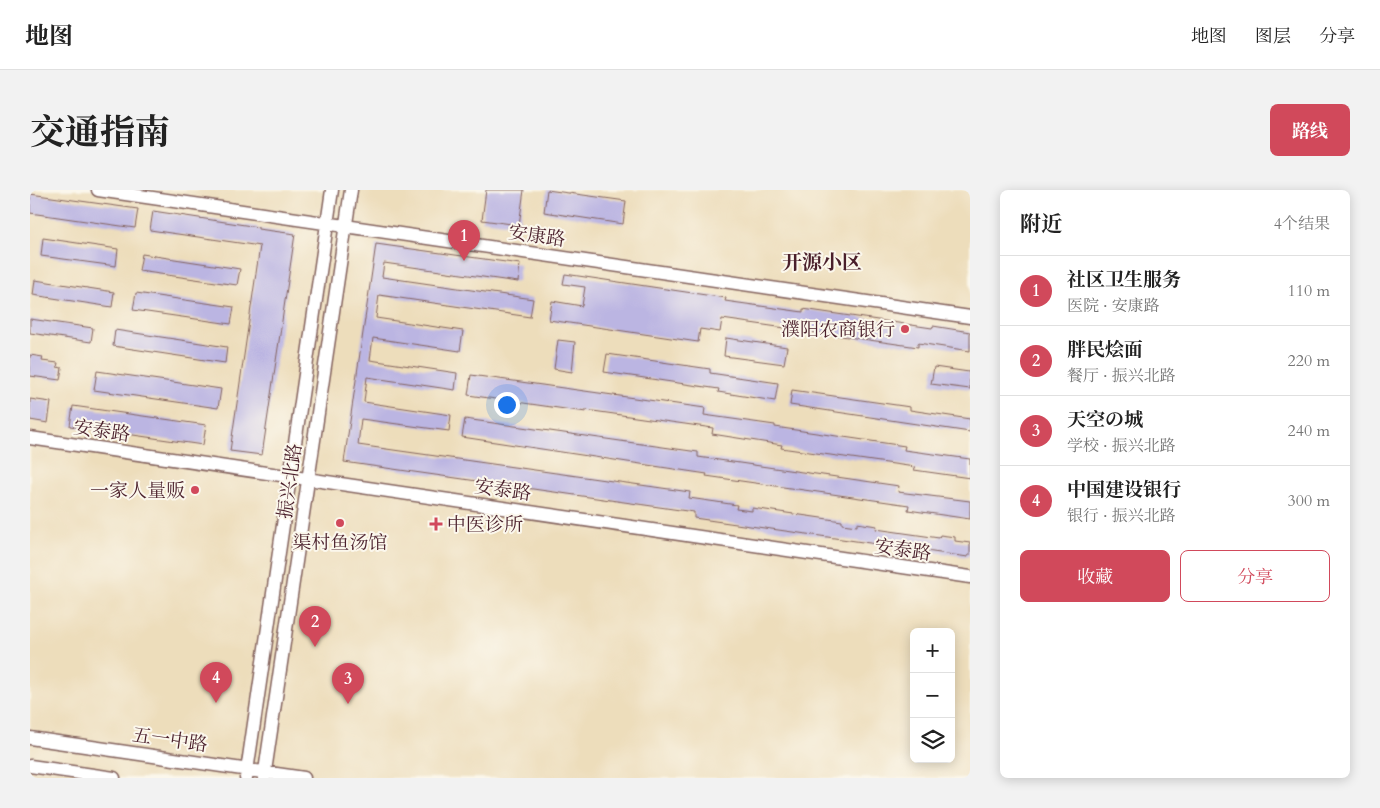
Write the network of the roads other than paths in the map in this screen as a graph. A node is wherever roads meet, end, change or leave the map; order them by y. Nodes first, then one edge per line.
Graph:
1 (98, 190) edge
2 (332, 190) edge
3 (351, 190) edge
4 (327, 223) junction
5 (345, 226) junction
6 (970, 317) edge
7 (30, 438) edge
8 (290, 477) junction
9 (308, 480) junction
10 (970, 578) edge
11 (30, 738) edge
12 (30, 766) edge
13 (247, 774) edge
14 (265, 775) edge
15 (114, 778) edge
16 (304, 778) edge

1 - 4 street, 安康路
2 - 4 street, 振兴北路
3 - 5 street, 振兴北路
4 - 5 street, 安康路
4 - 8 street, 振兴北路
5 - 6 street, 安康路
5 - 9 street, 振兴北路
7 - 8 street, 安泰路
8 - 9 street, 安泰路
8 - 13 street, 振兴北路
9 - 10 street, 安泰路
9 - 14 street, 振兴北路
11 - 13 street, 五一中路
12 - 15 street
13 - 14 street, 五一中路
14 - 16 street, 五一中路

